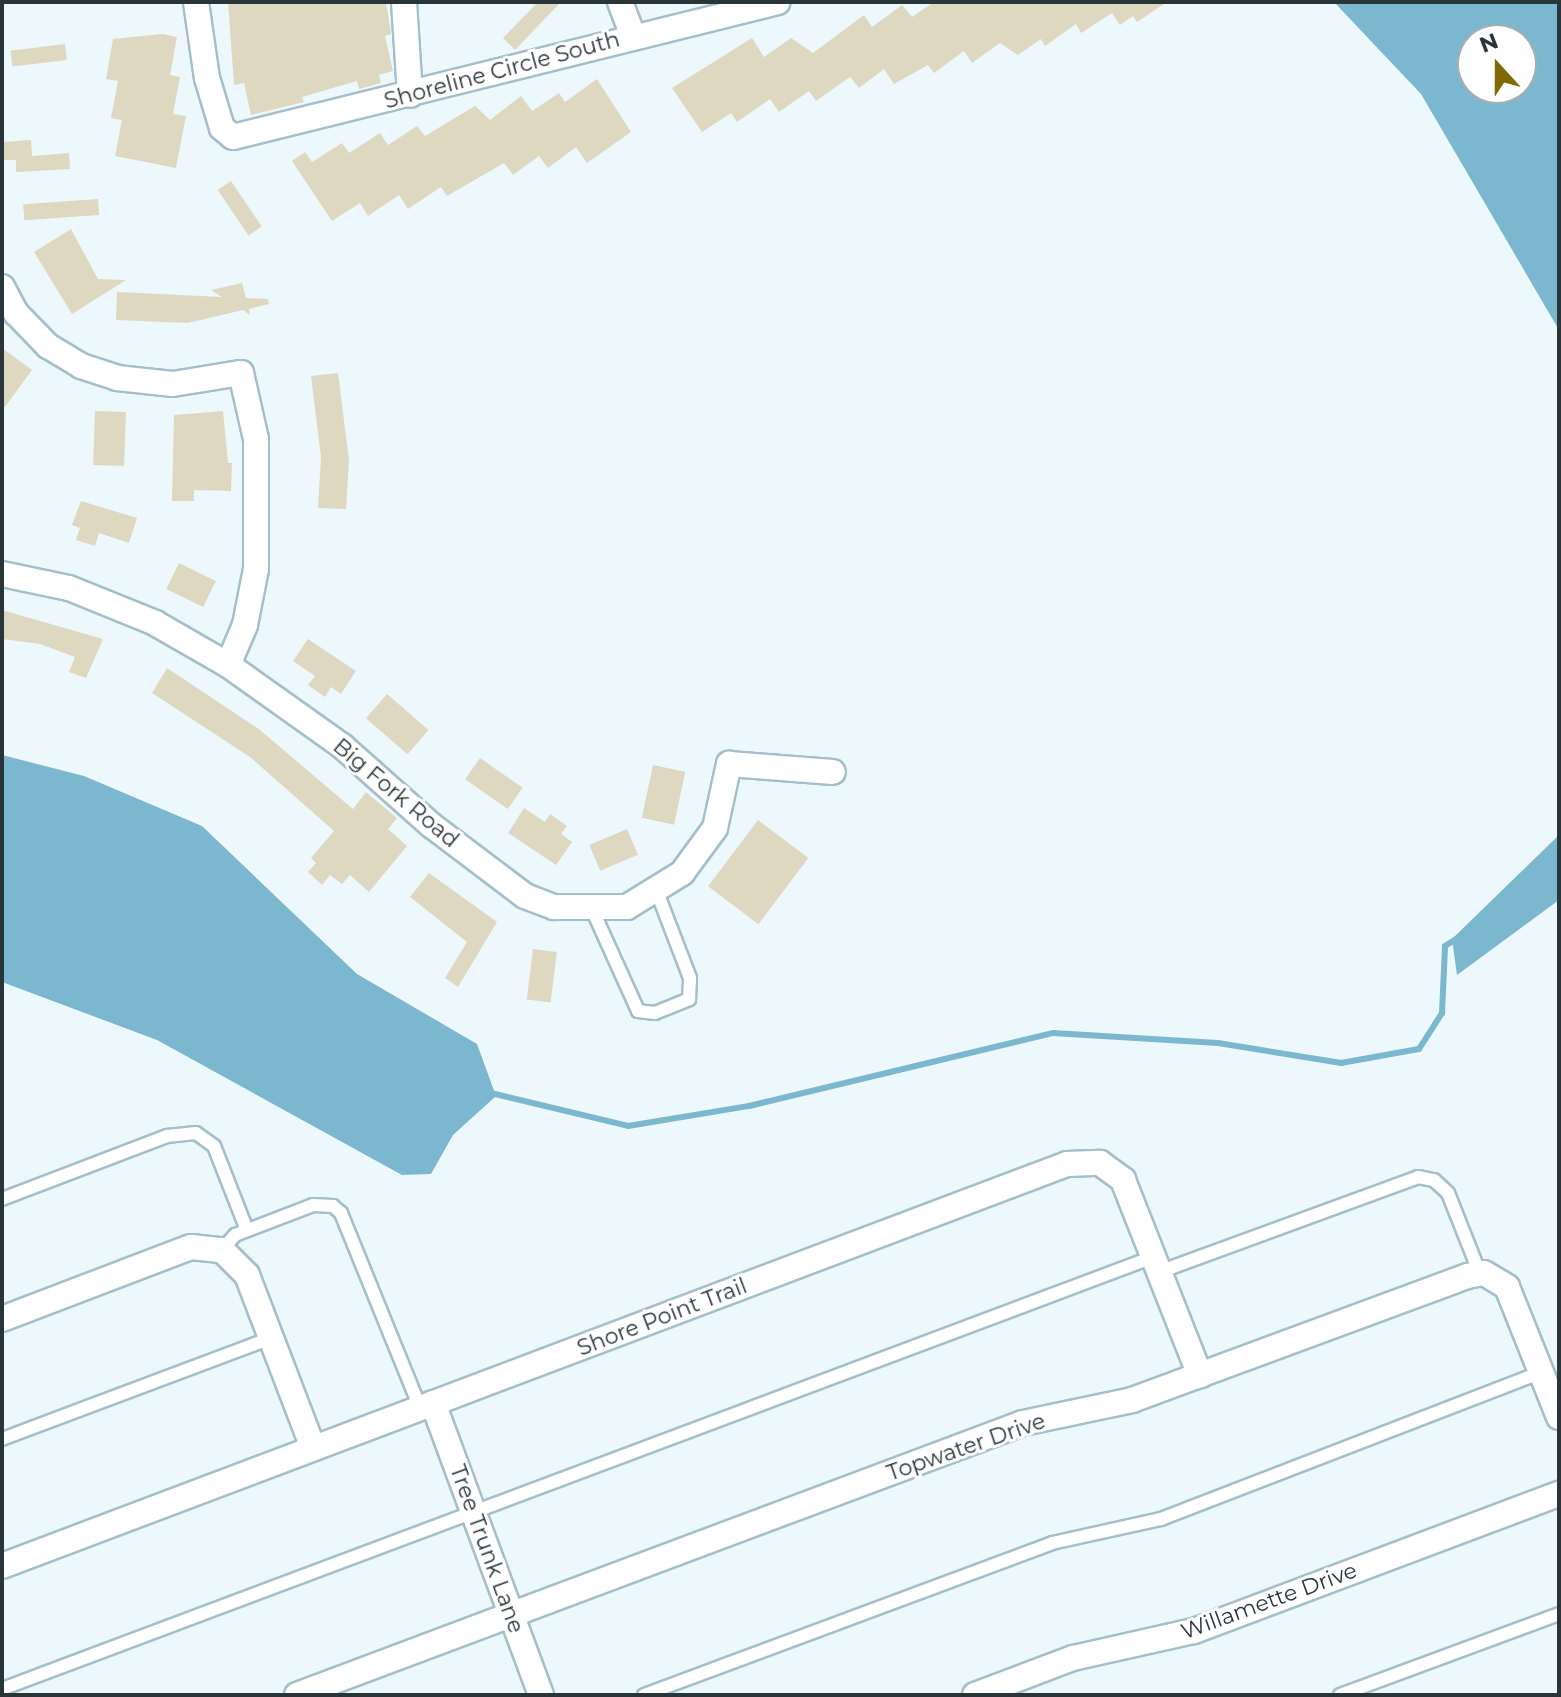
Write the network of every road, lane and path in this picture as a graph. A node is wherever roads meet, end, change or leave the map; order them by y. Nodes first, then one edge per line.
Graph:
1 (196, 2) edge
2 (404, 2) edge
3 (620, 2) edge
4 (778, 2) edge
5 (633, 36) junction
6 (410, 95) junction
7 (2, 287) edge
8 (2, 574) edge
9 (228, 665) junction
10 (833, 772) dead end
11 (657, 892) junction
12 (592, 909) junction
13 (2, 1199) edge
14 (247, 1230) junction
15 (222, 1250) junction
16 (1156, 1264) junction
17 (1480, 1274) junction
18 (2, 1319) edge
19 (271, 1338) junction
20 (1542, 1372) junction
21 (1200, 1375) junction
22 (427, 1405) junction
23 (1559, 1417) edge
24 (2, 1439) edge
25 (313, 1448) junction
26 (1559, 1494) edge
27 (474, 1512) junction
28 (2, 1566) edge
29 (1559, 1614) edge
30 (512, 1615) junction
31 (2, 1689) edge
32 (297, 1695) edge
33 (541, 1695) edge
34 (644, 1695) edge
35 (975, 1695) edge
36 (1340, 1695) edge

1 - 6 street, Shoreline Circle South
2 - 6 street
3 - 5 street
4 - 5 street, Shoreline Circle South
5 - 6 street, Shoreline Circle South
7 - 9 street
8 - 9 street, Big Fork Road
9 - 12 street, Big Fork Road
10 - 11 street, Big Fork Road
11 - 12 street, Big Fork Road
11 - 12 lane
13 - 14 lane
14 - 15 lane
14 - 22 lane
15 - 18 street
15 - 19 street
16 - 17 lane
16 - 21 street, Shore Point Trail
16 - 22 street, Shore Point Trail
16 - 27 lane
17 - 20 street
17 - 21 street, Topwater Drive
19 - 24 lane
19 - 25 street
20 - 23 street
20 - 34 lane
21 - 30 street, Topwater Drive
22 - 25 street, Shore Point Trail
22 - 27 street, Tree Trunk Lane
25 - 28 street, Shore Point Trail
26 - 35 street, Willamette Drive
27 - 30 street, Tree Trunk Lane
27 - 31 lane
29 - 36 lane
30 - 32 street, Topwater Drive
30 - 33 street, Tree Trunk Lane

